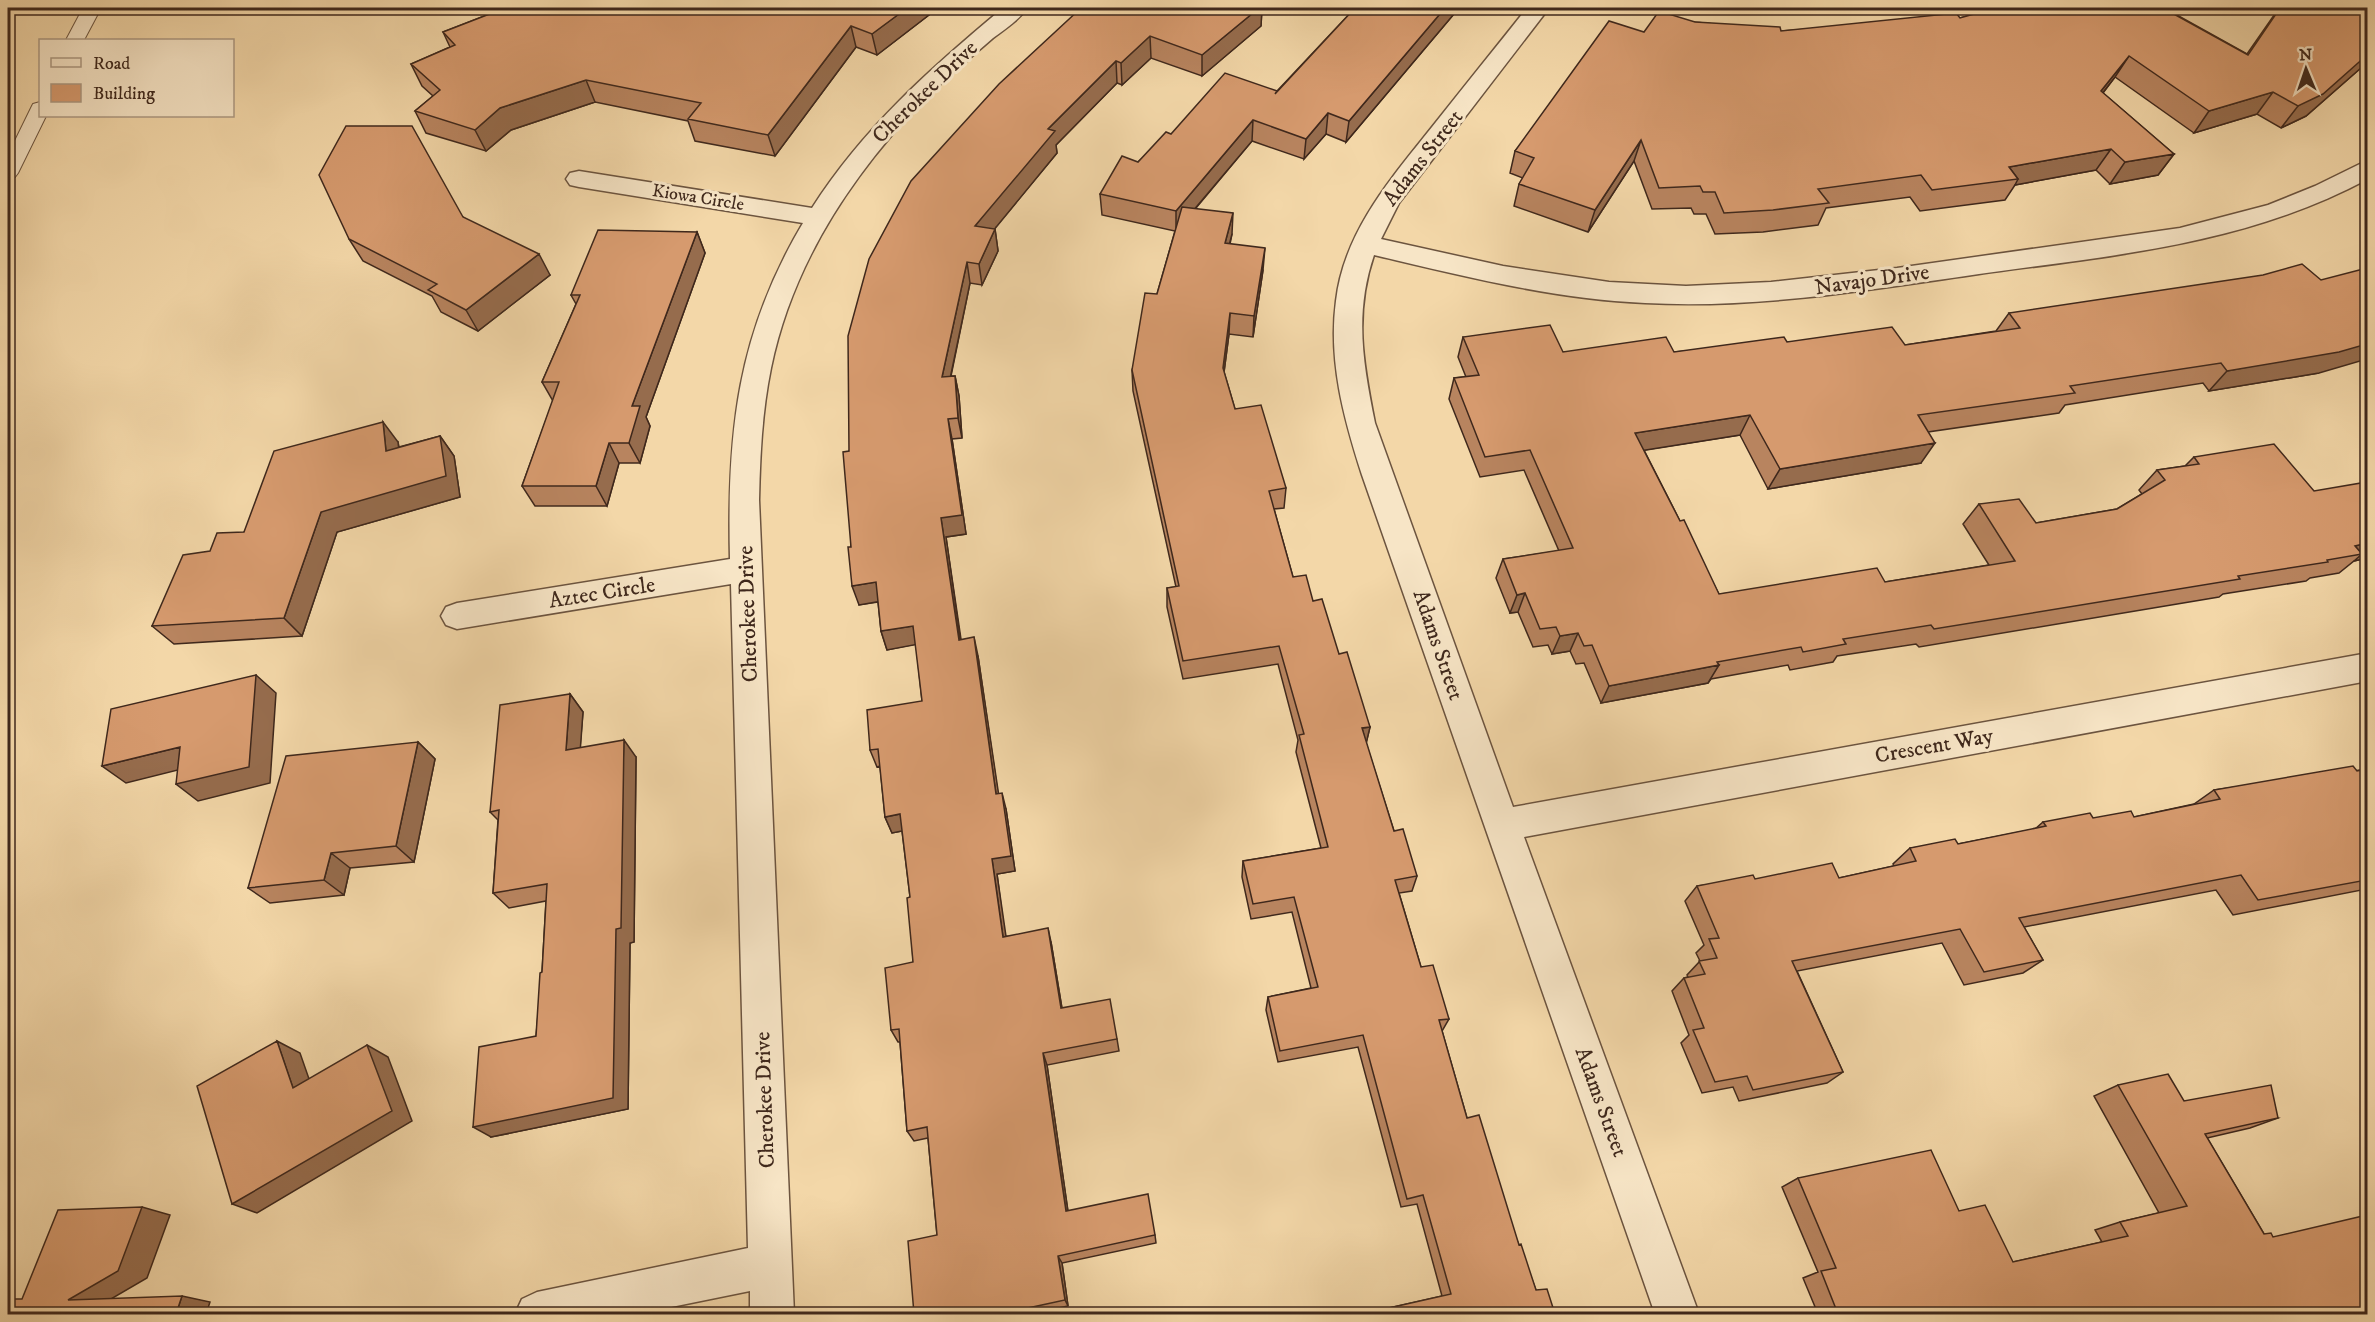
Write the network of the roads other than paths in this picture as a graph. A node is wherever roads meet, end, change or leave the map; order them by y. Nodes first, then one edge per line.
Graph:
1 (92, 8) edge
2 (1016, 8) edge
3 (1538, 8) edge
4 (76, 39) edge
5 (39, 110) edge
6 (2367, 168) edge
7 (8, 173) edge
8 (579, 179) dead end
9 (817, 217) junction
10 (1365, 244) junction
11 (746, 569) junction
12 (457, 616) dead end
13 (2367, 668) edge
14 (1501, 825) junction
15 (770, 1265) junction
16 (537, 1314) edge
17 (772, 1314) edge
18 (1677, 1314) edge

1 - 4 lane
2 - 9 street, Cherokee Drive
3 - 10 street, Adams Street
5 - 7 lane
6 - 10 street, Navajo Drive
8 - 9 street, Kiowa Circle
9 - 11 street, Cherokee Drive
10 - 14 street, Adams Street
11 - 12 street, Aztec Circle
11 - 15 street, Cherokee Drive
13 - 14 street, Crescent Way
14 - 18 street, Adams Street
15 - 16 street
15 - 17 street, Cherokee Drive

